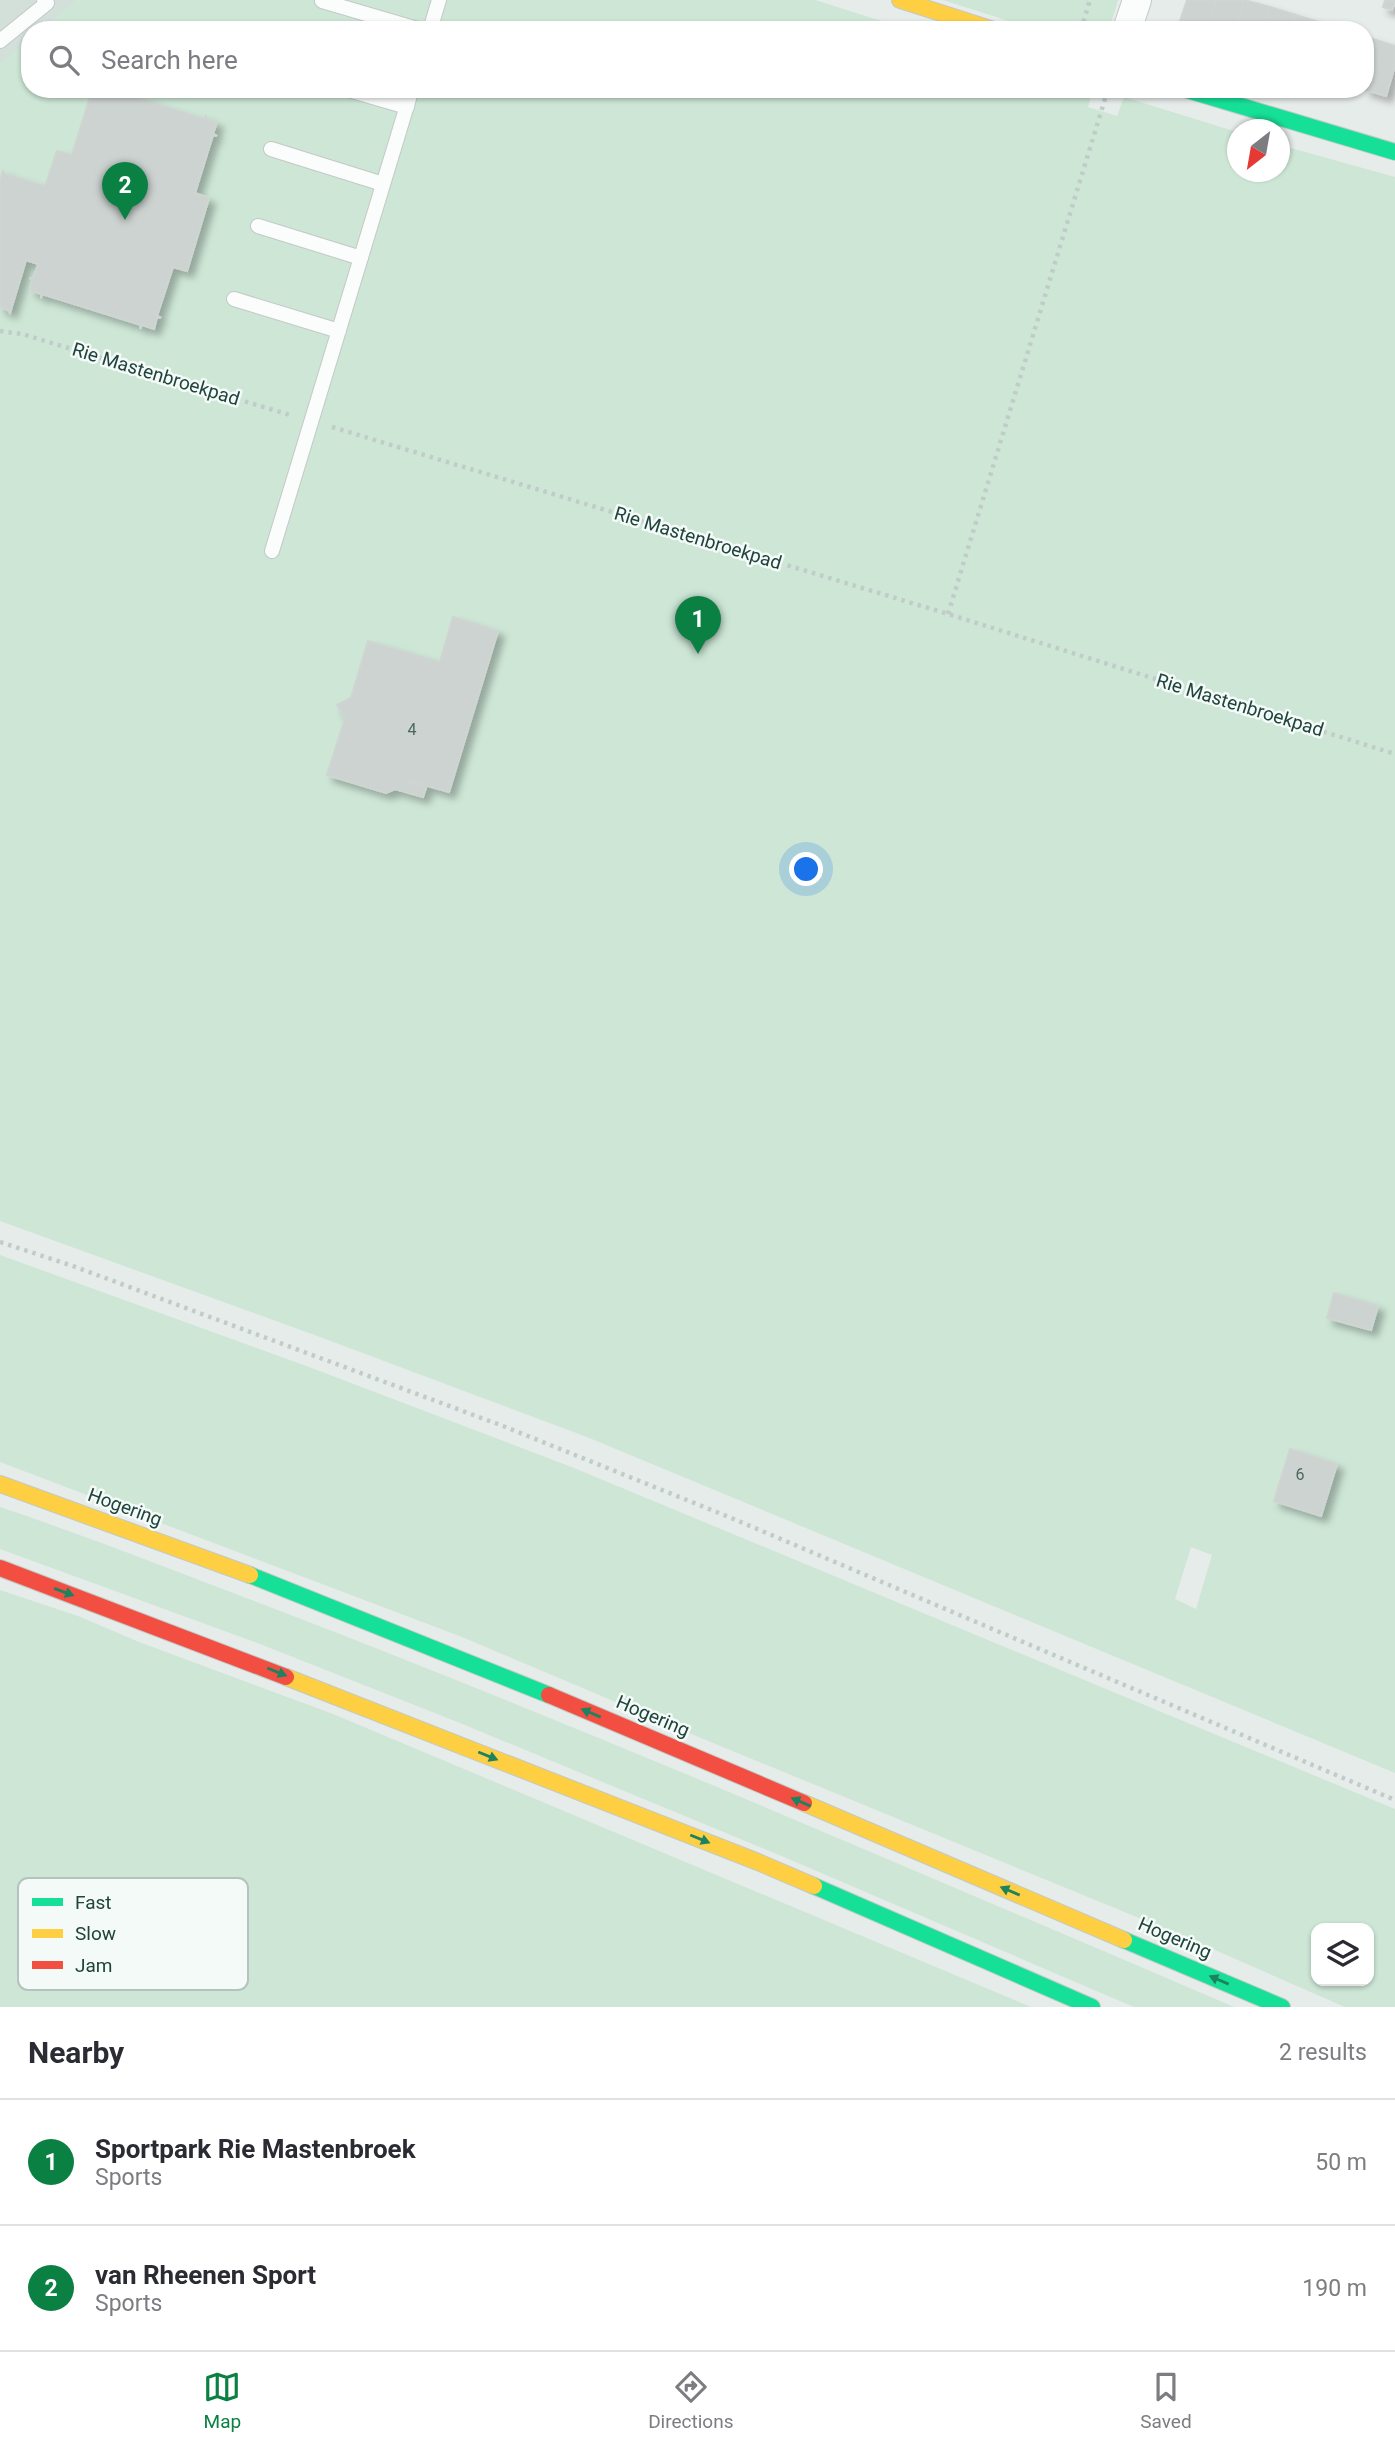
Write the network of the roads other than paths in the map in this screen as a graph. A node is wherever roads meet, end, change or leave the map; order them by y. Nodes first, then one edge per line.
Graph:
1 (44, 0) edge
2 (439, 0) edge
3 (900, 0) edge
4 (1136, 0) edge
5 (323, 1) edge
6 (25, 21) edge
7 (391, 21) edge
8 (433, 21) edge
9 (966, 21) edge
10 (1130, 21) edge
11 (21, 24) edge
12 (0, 41) edge
13 (376, 98) edge
14 (410, 98) edge
15 (1214, 98) edge
16 (407, 107) junction
17 (271, 149) dead end
18 (1395, 152) edge
19 (383, 184) junction
20 (258, 226) dead end
21 (361, 258) junction
22 (234, 299) dead end
23 (339, 331) junction
24 (272, 551) dead end
25 (0, 1484) edge
26 (0, 1568) edge
27 (1092, 2007) edge
28 (1282, 2007) edge

1 - 6 lane
2 - 8 lane
3 - 9 main road
4 - 10 street
5 - 7 lane
11 - 12 lane
13 - 16 lane
14 - 16 lane
15 - 18 main road
16 - 19 lane
17 - 19 lane
19 - 21 lane
20 - 21 lane
21 - 23 lane
22 - 23 lane
23 - 24 lane
28 -> 25 main road, Hogering
26 -> 27 main road

